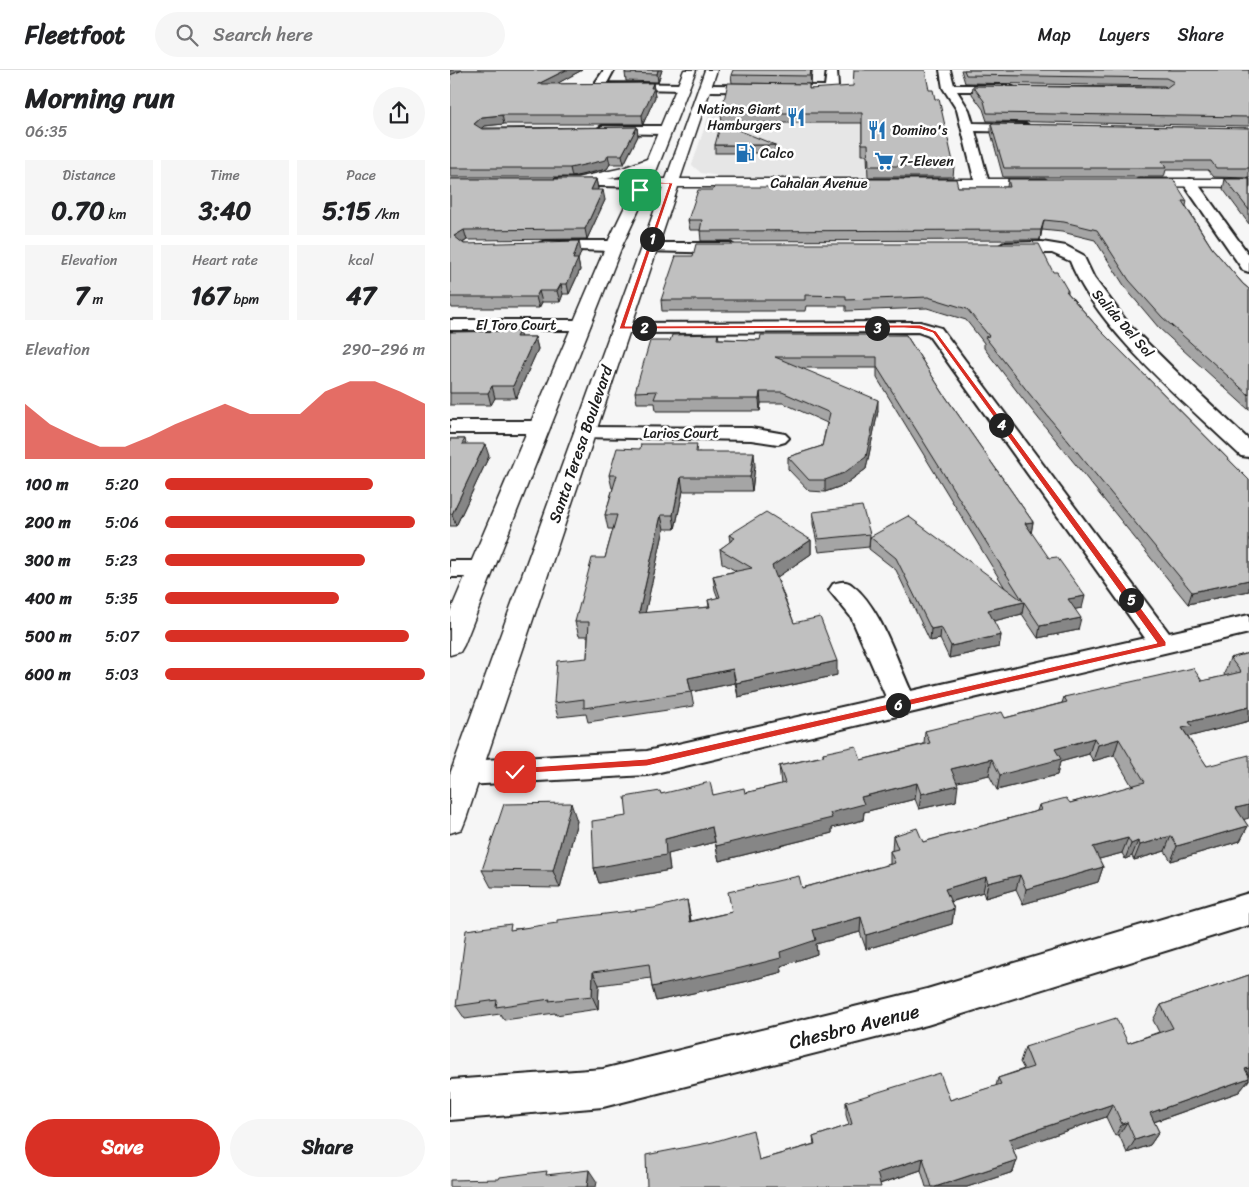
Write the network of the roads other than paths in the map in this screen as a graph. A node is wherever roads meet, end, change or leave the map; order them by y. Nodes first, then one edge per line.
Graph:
1 (609, 70) edge
2 (690, 70) edge
3 (699, 70) edge
4 (711, 70) edge
5 (832, 70) edge
6 (945, 70) edge
7 (683, 87) junction
8 (705, 88) junction
9 (949, 88) junction
10 (1025, 88) edge
11 (968, 128) junction
12 (1043, 129) edge
13 (590, 130) edge
14 (666, 130) junction
15 (652, 162) junction
16 (678, 164) junction
17 (545, 182) edge
18 (584, 182) junction
19 (644, 183) junction
20 (671, 183) junction
21 (726, 183) junction
22 (982, 183) junction
23 (1061, 183) edge
24 (1121, 183) edge
25 (1190, 183) junction
26 (1249, 183) edge
27 (636, 200) junction
28 (665, 202) junction
29 (526, 246) edge
30 (614, 246) junction
31 (649, 248) junction
32 (742, 248) edge
33 (989, 248) edge
34 (1249, 267) edge
35 (450, 325) edge
36 (581, 325) junction
37 (621, 328) junction
38 (450, 427) edge
39 (540, 427) junction
40 (584, 433) junction
41 (778, 438) dead end
42 (1249, 452) edge
43 (450, 569) edge
44 (481, 569) junction
45 (842, 590) dead end
46 (1249, 624) edge
47 (1163, 644) junction
48 (450, 645) edge
49 (903, 704) junction
50 (466, 773) junction
51 (450, 819) edge
52 (1249, 909) edge
53 (450, 1100) edge

1 - 7 street
2 - 7 main road
3 - 8 main road
4 - 8 main road, Santa Teresa Boulevard
5 - 8 street
6 - 9 street
7 - 14 main road
8 - 16 main road, Santa Teresa Boulevard
9 - 10 street
9 - 11 street
11 - 12 street
11 - 22 street
13 - 14 street
14 - 15 main road
15 - 18 main road
15 - 19 main road
16 - 20 main road, Santa Teresa Boulevard
16 - 21 main road
17 - 18 street, Cahalan Avenue
18 - 19 street, Cahalan Avenue
18 - 27 main road
19 - 20 main road, Cahalan Avenue
19 - 27 main road
20 - 21 main road, Cahalan Avenue
20 - 28 main road, Santa Teresa Boulevard
21 - 22 main road, Cahalan Avenue
21 - 28 main road
22 - 23 main road, Cahalan Avenue
24 - 25 main road
25 - 26 main road
25 - 34 street
27 - 30 main road
28 - 31 main road, Santa Teresa Boulevard
29 - 30 street
30 - 36 main road
31 - 32 street
31 - 37 main road, Santa Teresa Boulevard
33 - 42 street, Salida Del Sol
35 - 36 street, El Toro Court
36 - 39 main road
37 - 40 main road, Santa Teresa Boulevard
37 - 47 street
38 - 39 street
39 - 44 main road
40 - 41 street, Larios Court
40 - 50 main road, Santa Teresa Boulevard
43 - 44 street
44 - 48 main road
45 - 49 street
46 - 47 street
47 - 49 street
49 - 50 street
50 - 51 main road, Santa Teresa Boulevard
52 - 53 street, Chesbro Avenue

